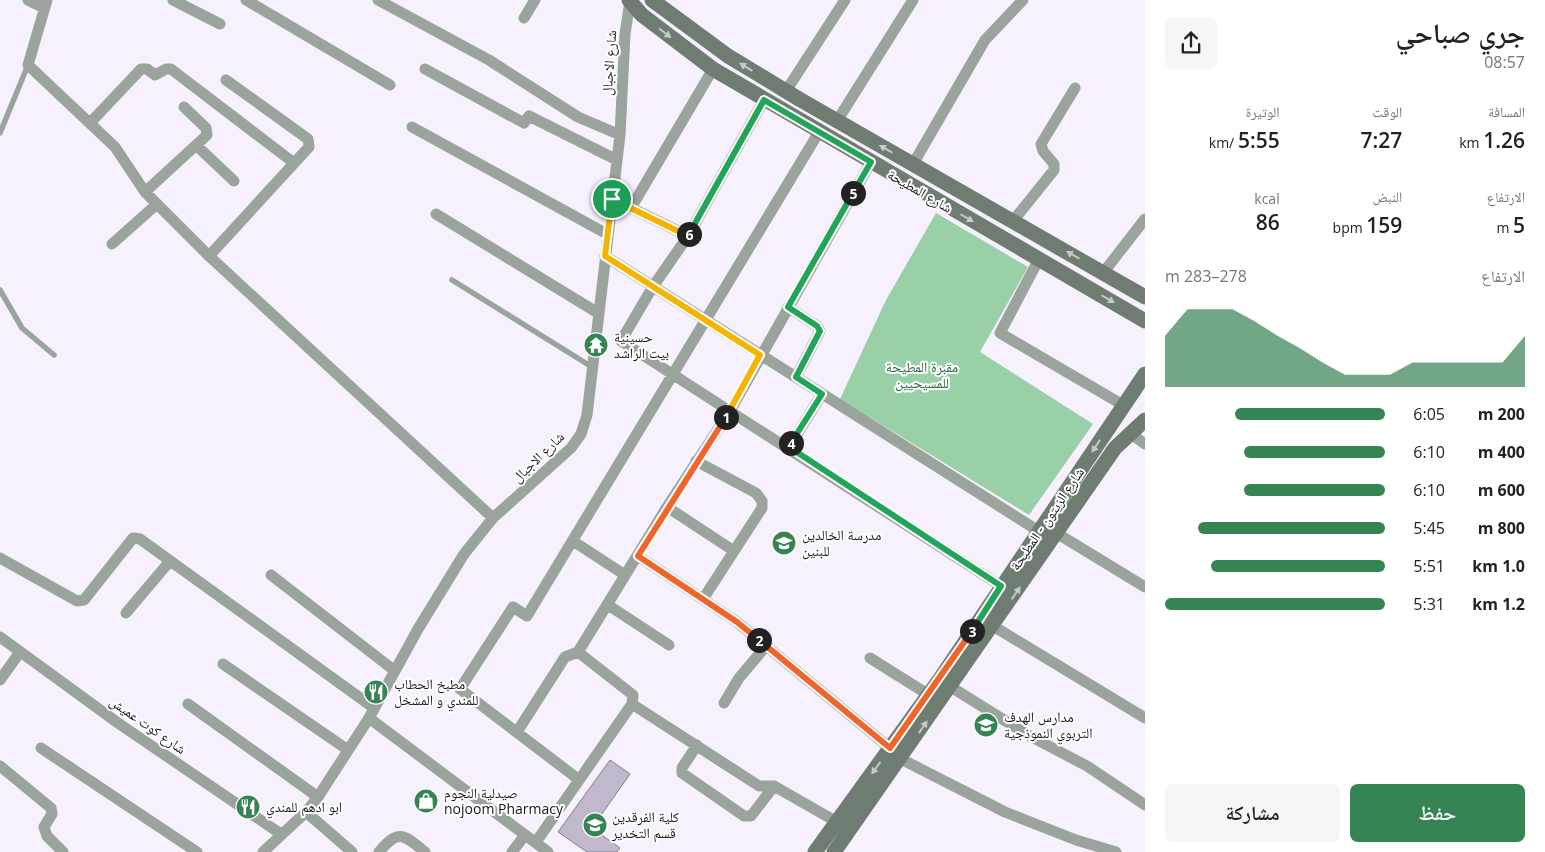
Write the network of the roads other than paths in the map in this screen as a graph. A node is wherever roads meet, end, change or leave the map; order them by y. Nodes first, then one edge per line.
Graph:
1 (28, 0) edge
2 (173, 0) edge
3 (246, 0) edge
4 (378, 0) edge
5 (535, 0) edge
6 (652, 0) edge
7 (845, 0) edge
8 (913, 0) edge
9 (1023, 0) edge
10 (629, 1) edge
11 (46, 4) edge
12 (524, 18) dead end
13 (220, 24) dead end
14 (28, 65) junction
15 (425, 69) dead end
16 (713, 69) junction
17 (226, 80) dead end
18 (390, 85) dead end
19 (1075, 88) dead end
20 (786, 91) junction
21 (799, 99) junction
22 (764, 100) junction
23 (184, 107) dead end
24 (790, 115) junction
25 (837, 120) junction
26 (90, 123) junction
27 (412, 127) dead end
28 (819, 132) junction
29 (0, 133) edge
30 (620, 135) junction
31 (197, 146) junction
32 (617, 160) junction
33 (871, 162) junction
34 (294, 163) junction
35 (913, 164) junction
36 (234, 181) dead end
37 (145, 192) junction
38 (612, 199) junction
39 (157, 204) junction
40 (631, 208) junction
41 (436, 214) dead end
42 (1145, 218) edge
43 (1013, 221) junction
44 (607, 234) junction
45 (688, 236) junction
46 (112, 244) dead end
47 (210, 256) junction
48 (605, 256) junction
49 (1040, 259) junction
50 (1103, 272) junction
51 (452, 280) dead end
52 (652, 288) junction
53 (0, 290) edge
54 (1145, 297) edge
55 (788, 307) junction
56 (598, 313) junction
57 (707, 321) junction
58 (1145, 321) edge
59 (54, 355) dead end
60 (760, 355) junction
61 (592, 367) junction
62 (1145, 374) edge
63 (674, 376) junction
64 (796, 377) junction
65 (822, 394) junction
66 (1123, 406) junction
67 (730, 411) junction
68 (1145, 420) edge
69 (1130, 433) junction
70 (1145, 444) edge
71 (789, 447) junction
72 (696, 461) junction
73 (667, 507) junction
74 (493, 518) junction
75 (1040, 532) junction
76 (1058, 534) junction
77 (573, 541) junction
78 (734, 551) junction
79 (638, 556) junction
80 (0, 558) edge
81 (170, 561) junction
82 (271, 575) dead end
83 (624, 576) junction
84 (1001, 586) junction
85 (1145, 587) edge
86 (703, 599) junction
87 (608, 605) junction
88 (126, 613) dead end
89 (993, 626) junction
90 (0, 637) edge
91 (669, 645) dead end
92 (766, 646) junction
93 (20, 652) junction
94 (578, 652) junction
95 (870, 658) dead end
96 (223, 664) dead end
97 (395, 671) junction
98 (0, 680) edge
99 (951, 687) junction
100 (929, 695) junction
101 (724, 703) dead end
102 (188, 704) dead end
103 (632, 704) junction
104 (371, 713) junction
105 (1145, 718) edge
106 (517, 732) junction
107 (697, 745) junction
108 (41, 748) dead end
109 (890, 748) junction
110 (348, 750) junction
111 (901, 759) junction
112 (0, 766) edge
113 (578, 779) junction
114 (774, 786) junction
115 (318, 797) junction
116 (1145, 805) edge
117 (306, 812) junction
118 (837, 822) junction
119 (281, 834) junction
120 (524, 835) junction
121 (536, 842) junction
122 (63, 852) edge
123 (197, 852) edge
124 (263, 852) edge
125 (352, 852) edge
126 (379, 852) edge
127 (425, 852) edge
128 (512, 852) edge
129 (548, 852) edge
130 (815, 852) edge
131 (834, 852) edge
132 (1116, 852) edge

1 - 11 street
2 - 13 street
3 - 18 street
4 - 30 street
5 - 12 street
20 -> 6 street, شارع المطيحة
7 - 20 street
8 - 25 street
9 - 35 street
10 -> 16 street, شارع المطيحة
10 - 30 street, شارع الاجبال
11 - 14 street
14 - 26 street
14 - 29 lane
15 - 32 street
16 - 22 street, شارع المطيحة
16 - 40 street
17 - 34 street
19 - 43 street
20 - 21 street, شارع المطيحة
21 - 24 street
21 - 25 street, شارع المطيحة
22 - 24 street, شارع المطيحة
22 - 45 street
23 - 31 street
24 - 28 street, شارع المطيحة
35 -> 25 street, شارع المطيحة
26 - 34 street
26 - 37 street
27 - 44 street
28 - 33 street, شارع المطيحة
28 - 57 street
30 - 32 street, شارع الاجبال
31 - 36 street
31 - 37 street
32 - 38 street, شارع الاجبال
33 -> 49 street, شارع المطيحة
33 - 55 street
34 - 47 street
35 - 43 street, شارع المطيحة
37 - 39 street
38 - 40 street
38 - 44 street, شارع الاجبال
39 - 46 street
39 - 47 street
40 - 45 street
41 - 56 street
42 - 50 street
50 -> 43 street, شارع المطيحة
44 - 48 street, شارع الاجبال
45 - 52 street
47 - 74 street
48 - 52 street
48 - 56 street, شارع الاجبال
49 -> 58 street, شارع المطيحة
49 - 66 street
50 - 54 street, شارع المطيحة
51 - 61 lane
52 - 57 street
52 - 63 street
53 - 59 lane
55 - 60 street
55 - 64 street
56 - 61 street, شارع الاجبال
57 - 60 street
57 - 63 street
60 - 64 street
60 - 67 street
61 - 74 street, شارع الاجبال
62 - 66 street, شارع الزيتون - المطيحة
63 - 67 street
63 - 77 street
64 - 65 street
65 - 71 street
65 - 75 street
66 -> 75 street, شارع الزيتون - المطيحة
67 - 71 street
67 - 72 street
68 - 69 street, شارع الزيتون - المطيحة
69 - 70 street
69 - 76 street, شارع الزيتون - المطيحة
71 - 84 street
72 - 73 street
72 - 78 street
73 - 78 street
73 - 79 street
74 - 97 street, شارع الاجبال
75 - 84 street, شارع الزيتون - المطيحة
76 - 85 street
89 -> 76 street, شارع الزيتون - المطيحة
77 - 83 street
77 - 106 street
78 - 86 street
79 - 83 street
79 - 86 street
80 - 81 street
81 - 88 street
81 - 104 street
82 - 97 street
83 - 87 street
84 - 100 street, شارع الزيتون - المطيحة
86 - 92 street
87 - 91 street
87 - 94 street
89 - 99 street, شارع الزيتون - المطيحة
89 - 105 street
90 - 93 street, شارع كوت عميش
92 - 101 street
92 - 109 street
93 - 98 street
93 - 119 street, شارع كوت عميش
94 - 103 street
94 - 106 street
95 - 100 street
96 - 110 street
97 - 104 street, شارع الاجبال
111 -> 99 street, شارع الزيتون - المطيحة
99 - 116 street
100 - 109 street, شارع الزيتون - المطيحة
102 - 115 street
103 - 107 street
103 - 113 street
104 - 110 street, شارع الاجبال
104 - 120 street
106 - 113 street
107 - 114 street
107 - 114 street
108 - 123 street
109 -> 118 street, شارع الزيتون - المطيحة
110 - 115 street, شارع الاجبال
111 - 131 street, شارع الزيتون - المطيحة
111 - 132 street
112 - 122 street
113 - 121 street
114 - 118 street
115 - 117 street, شارع الاجبال
117 - 119 street, شارع الاجبال
117 - 125 street
118 - 130 street, شارع الزيتون - المطيحة
119 - 124 street, شارع الاجبال
120 - 121 street
120 - 128 street
121 - 129 street
126 - 127 street

